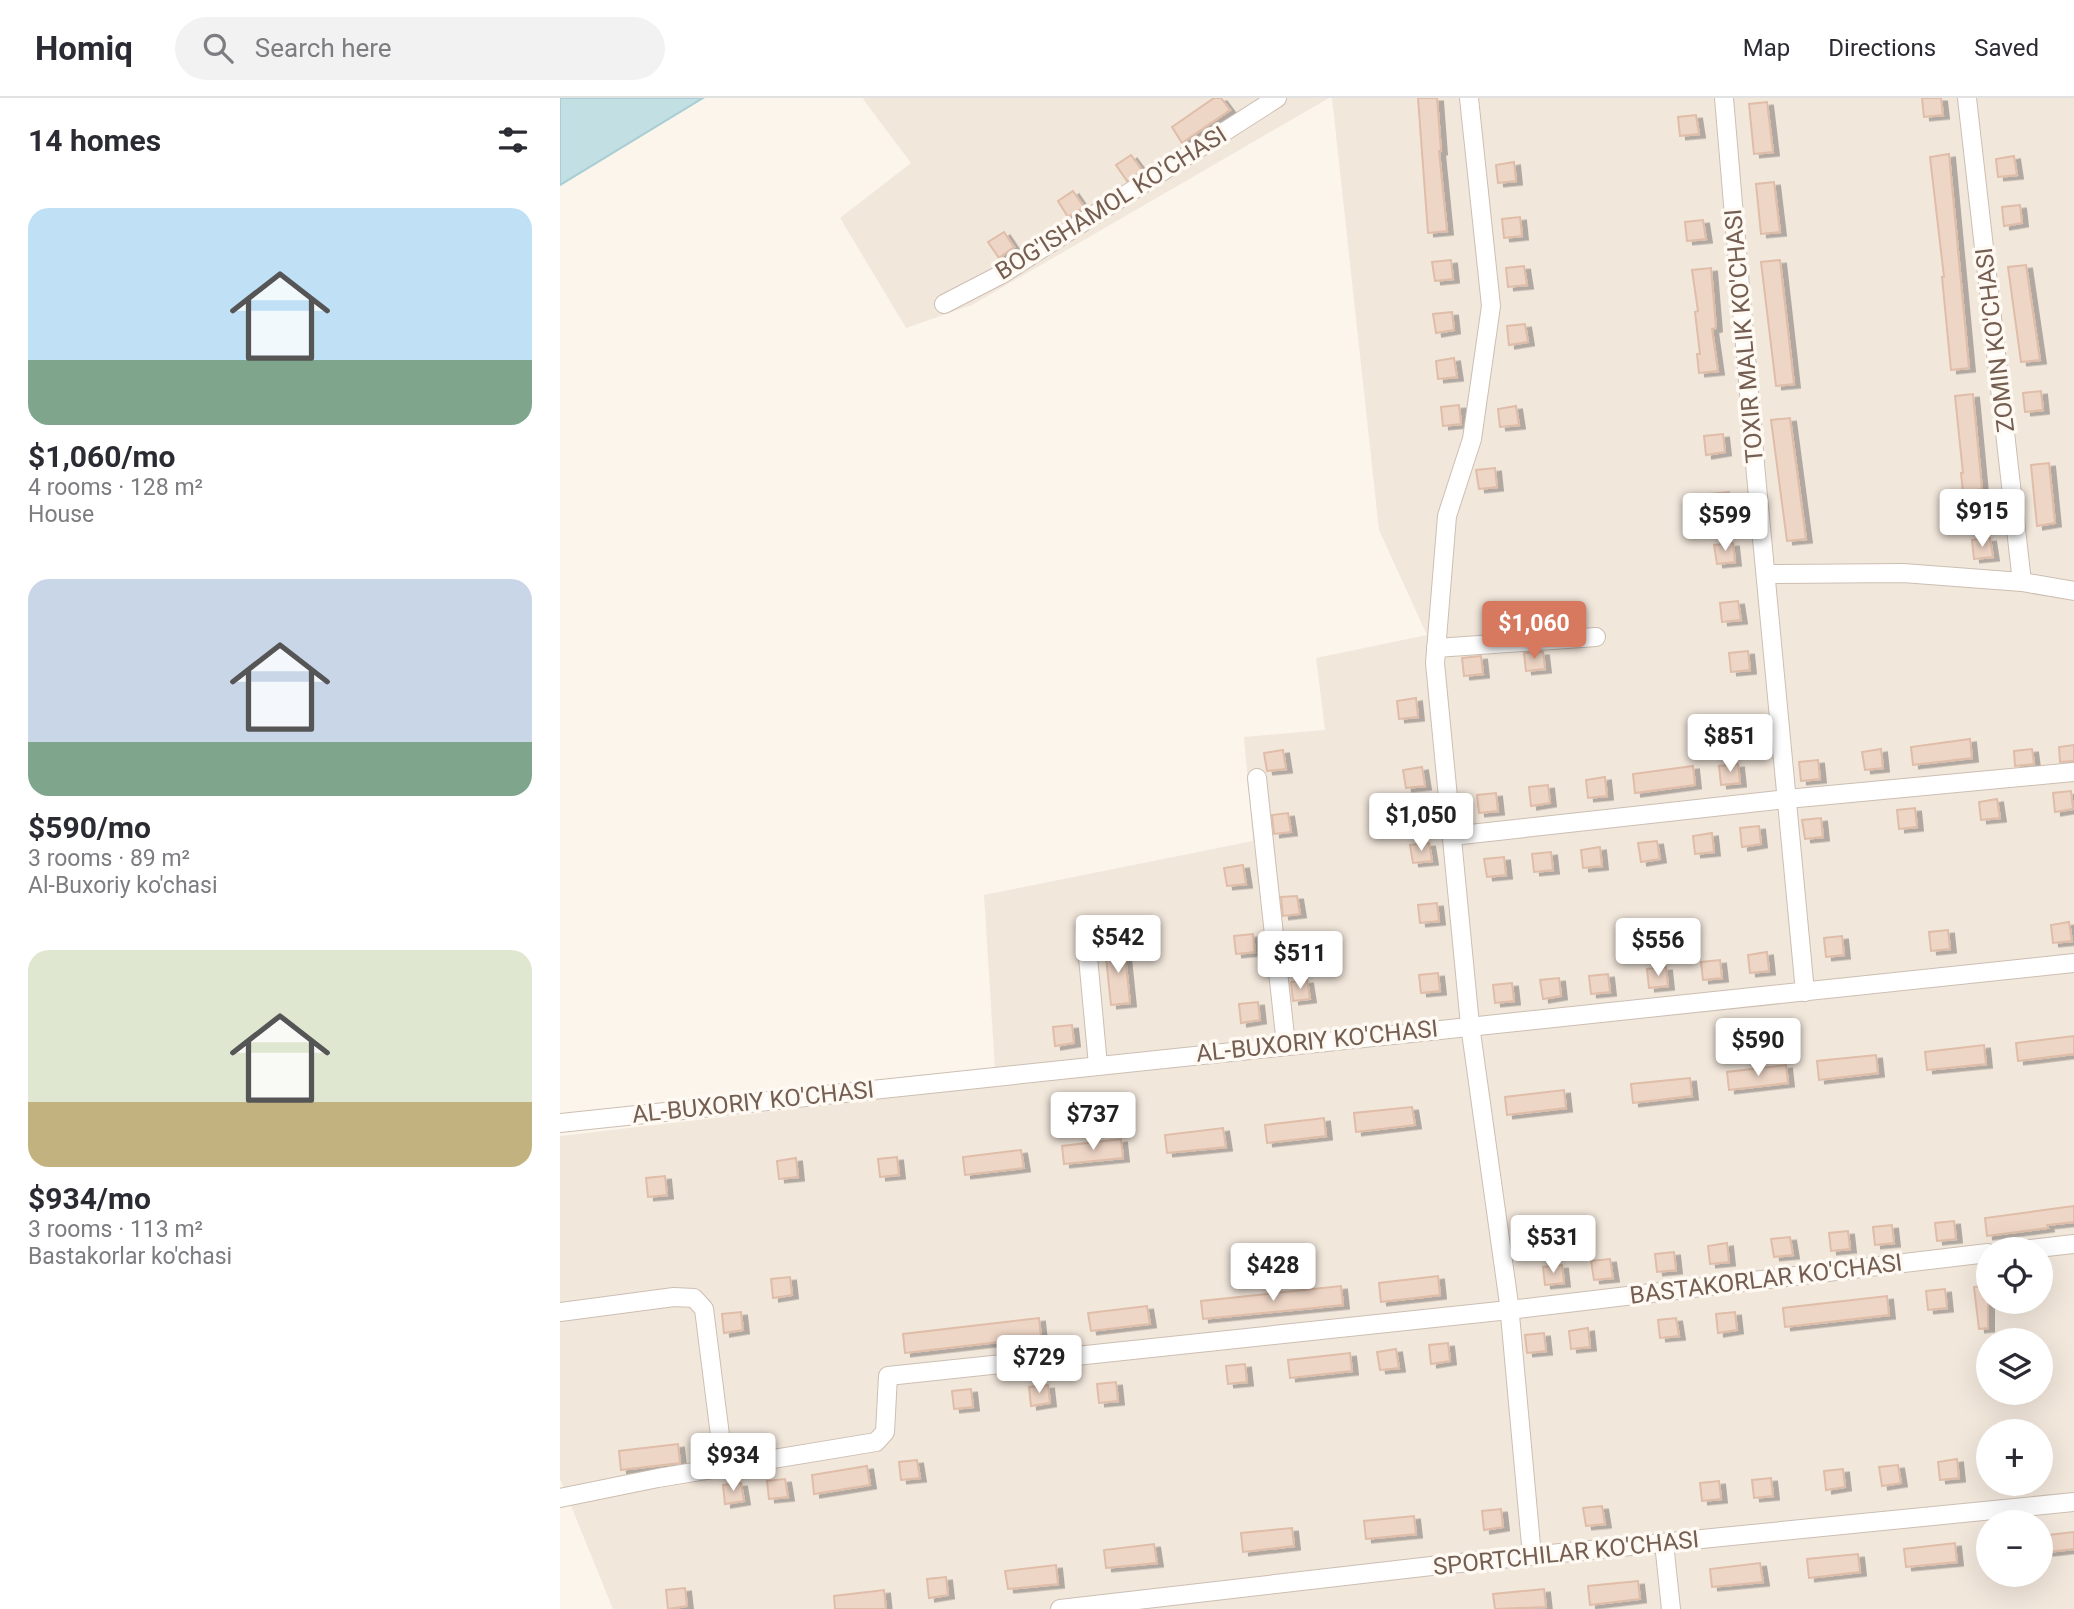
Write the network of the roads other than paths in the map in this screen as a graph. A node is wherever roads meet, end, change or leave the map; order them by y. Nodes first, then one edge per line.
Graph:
1 (1277, 98) edge
2 (1469, 98) edge
3 (1724, 98) edge
4 (1967, 98) edge
5 (944, 303) dead end
6 (1766, 574) junction
7 (2022, 582) junction
8 (2074, 591) edge
9 (1596, 637) dead end
10 (1436, 648) junction
11 (2074, 772) edge
12 (1257, 779) dead end
13 (1787, 799) junction
14 (1452, 836) junction
15 (1085, 925) dead end
16 (2074, 962) edge
17 (1805, 992) junction
18 (1470, 1025) junction
19 (1286, 1045) junction
20 (1098, 1065) junction
21 (560, 1122) edge
22 (2074, 1244) edge
23 (2053, 1246) edge
24 (1976, 1254) edge
25 (1509, 1310) junction
26 (560, 1311) edge
27 (724, 1467) junction
28 (560, 1498) edge
29 (2074, 1502) edge
30 (1664, 1543) junction
31 (1532, 1556) junction
32 (1060, 1609) edge
33 (1671, 1609) edge

1 - 5 street, BOG'ISHAMOL KO'CHASI
2 - 10 street
3 - 6 street, TOXIR MALIK KO'CHASI
4 - 7 street, ZOMIN KO'CHASI
6 - 7 street
6 - 13 street, TOXIR MALIK KO'CHASI
7 - 8 street
9 - 10 street
10 - 14 street
11 - 13 street
12 - 19 street
13 - 14 street
13 - 17 street, TOXIR MALIK KO'CHASI
14 - 18 street
15 - 20 street
16 - 17 street, AL-BUXORIY KO'CHASI
17 - 18 street, AL-BUXORIY KO'CHASI
18 - 19 street, AL-BUXORIY KO'CHASI
18 - 25 street
19 - 20 street, AL-BUXORIY KO'CHASI
20 - 21 street, AL-BUXORIY KO'CHASI
22 - 23 street
24 - 25 street, BASTAKORLAR KO'CHASI
25 - 27 street, BASTAKORLAR KO'CHASI
25 - 31 street
26 - 27 street
27 - 28 street, BASTAKORLAR KO'CHASI
29 - 30 street, SPORTCHILAR KO'CHASI
30 - 31 street, SPORTCHILAR KO'CHASI
30 - 33 street
31 - 32 street, SPORTCHILAR KO'CHASI

